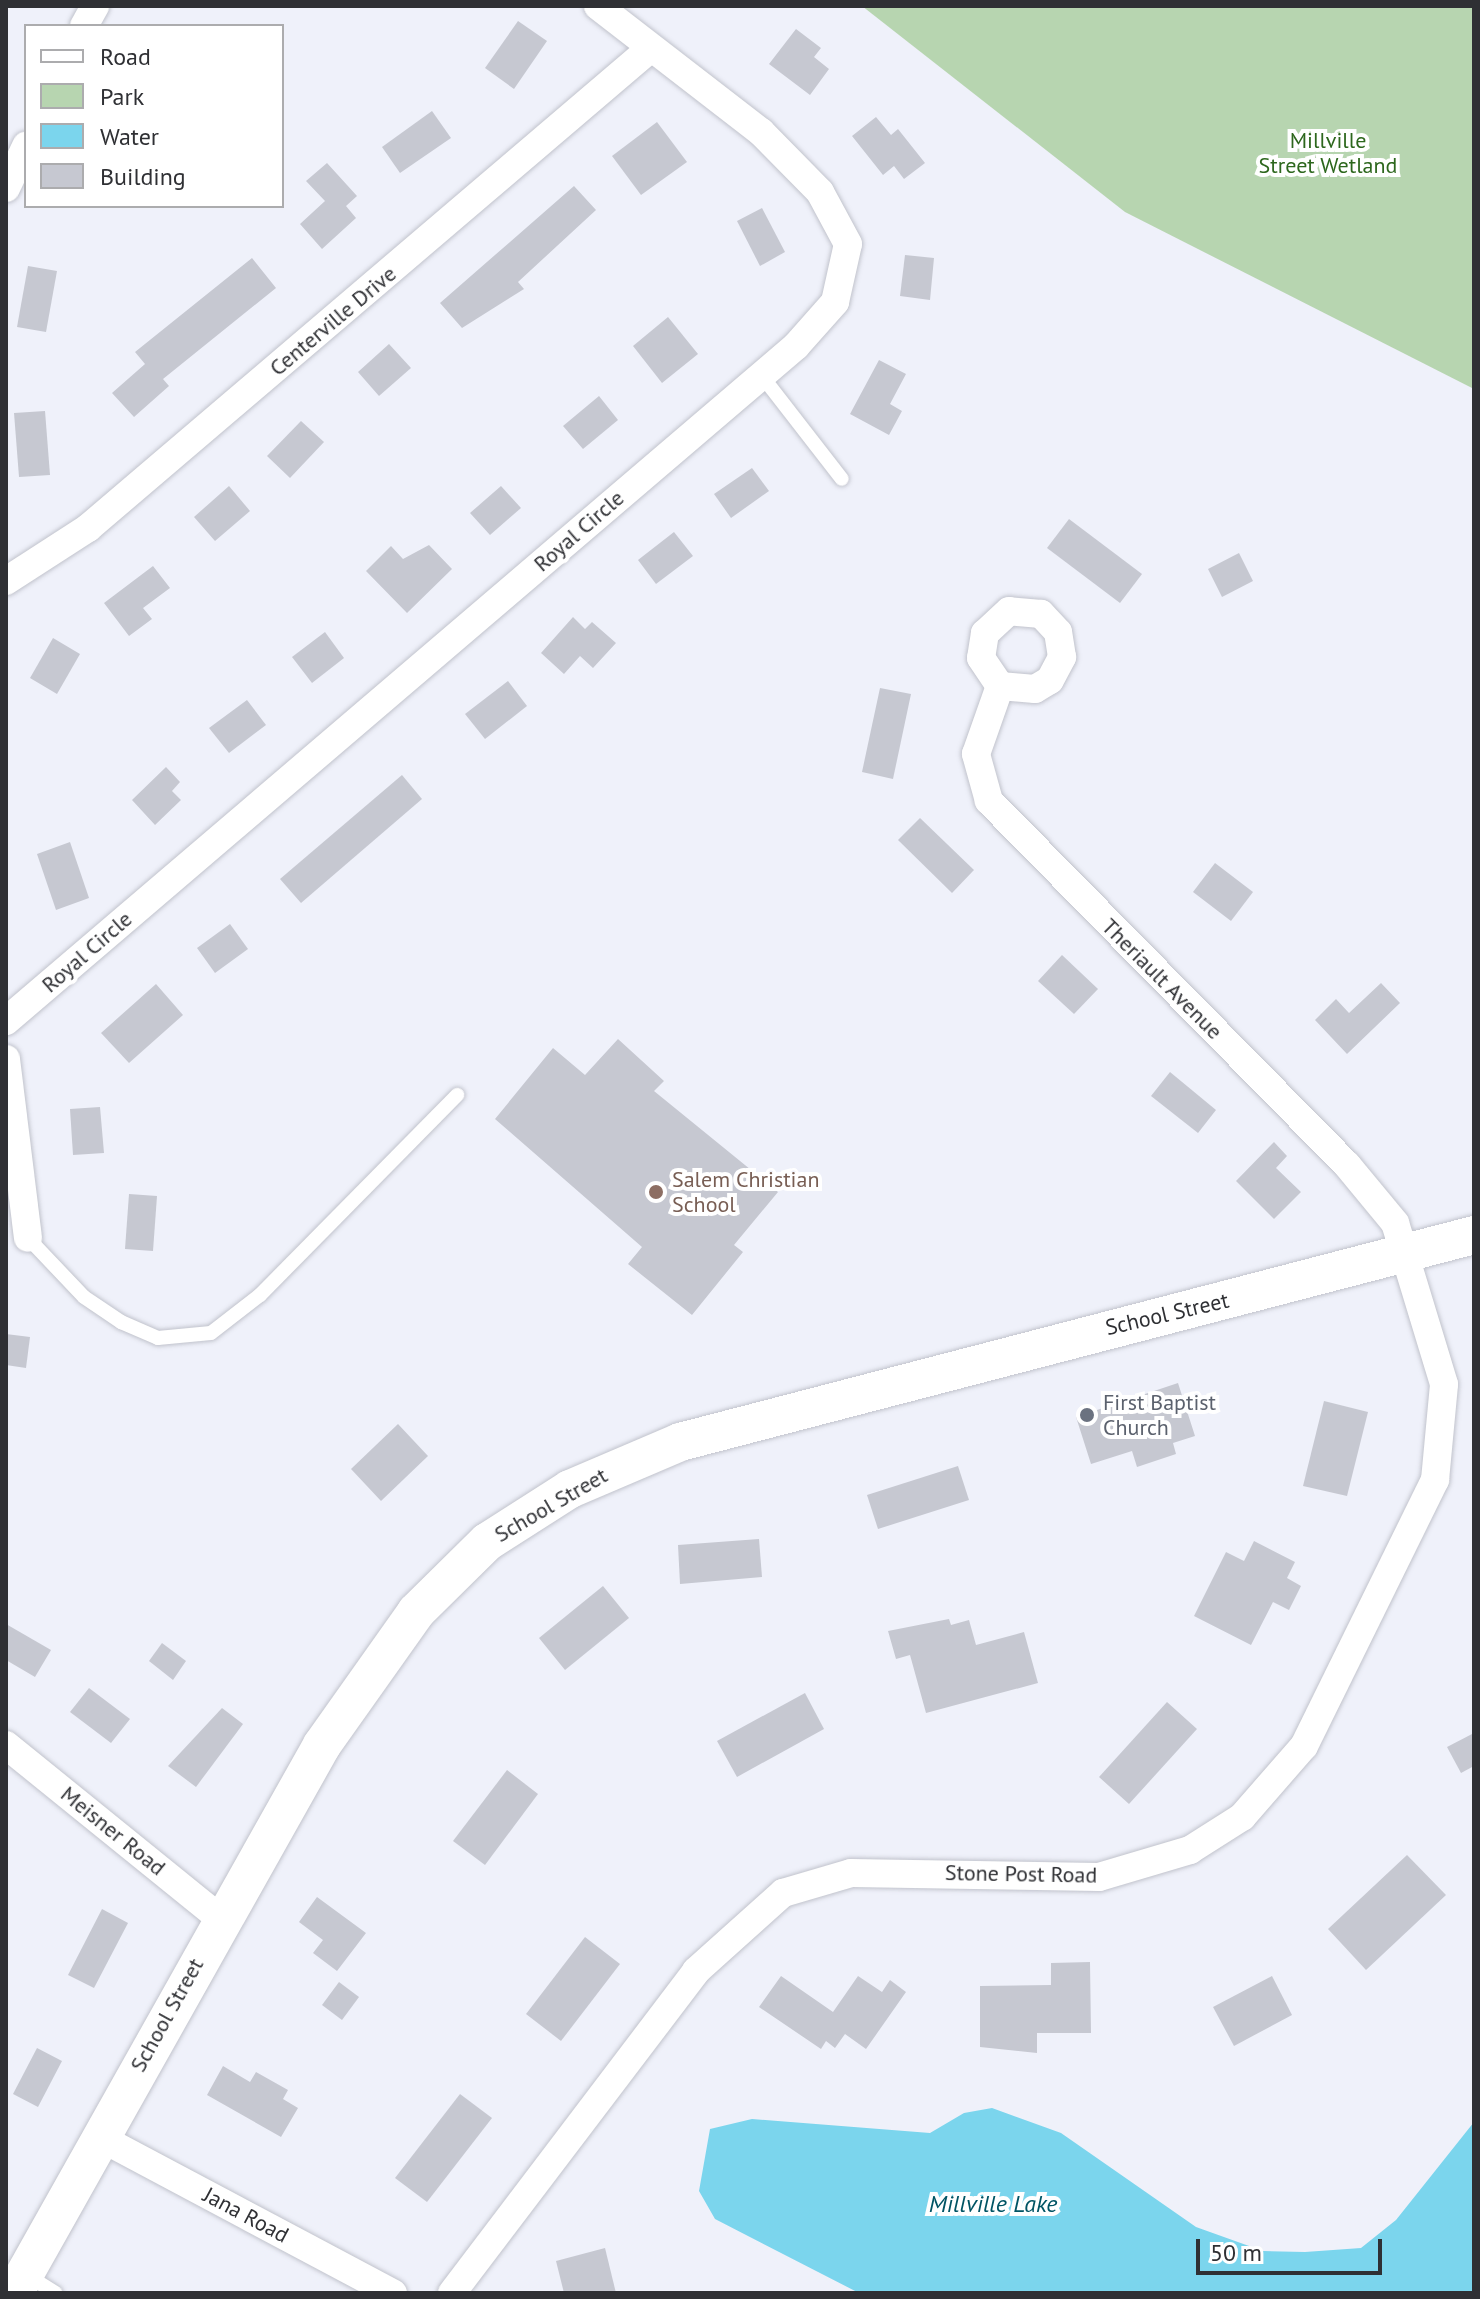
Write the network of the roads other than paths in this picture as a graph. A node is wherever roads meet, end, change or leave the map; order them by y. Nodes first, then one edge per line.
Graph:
1 (95, 6) edge
2 (598, 6) edge
3 (85, 24) edge
4 (651, 48) junction
5 (24, 150) edge
6 (6, 188) edge
7 (762, 376) junction
8 (842, 479) dead end
9 (6, 581) edge
10 (1000, 686) dead end
11 (6, 1021) edge
12 (6, 1059) edge
13 (457, 1095) dead end
14 (1474, 1235) edge
15 (28, 1238) joint
16 (1407, 1253) junction
17 (6, 1745) edge
18 (220, 1918) junction
19 (99, 2137) junction
20 (31, 2287) edge
21 (393, 2293) edge
22 (452, 2293) edge

1 - 3 street
2 - 4 street, Royal Circle
4 - 7 street, Royal Circle
4 - 9 street, Centerville Drive
5 - 6 street
7 - 8 lane
7 - 11 street, Royal Circle
10 - 16 street, Theriault Avenue
12 - 15 street
13 - 15 lane
14 - 16 street, School Street
16 - 18 street, School Street
16 - 22 street, Stone Post Road
17 - 18 street, Meisner Road
18 - 19 street, School Street
19 - 20 street, School Street
19 - 21 street, Jana Road

